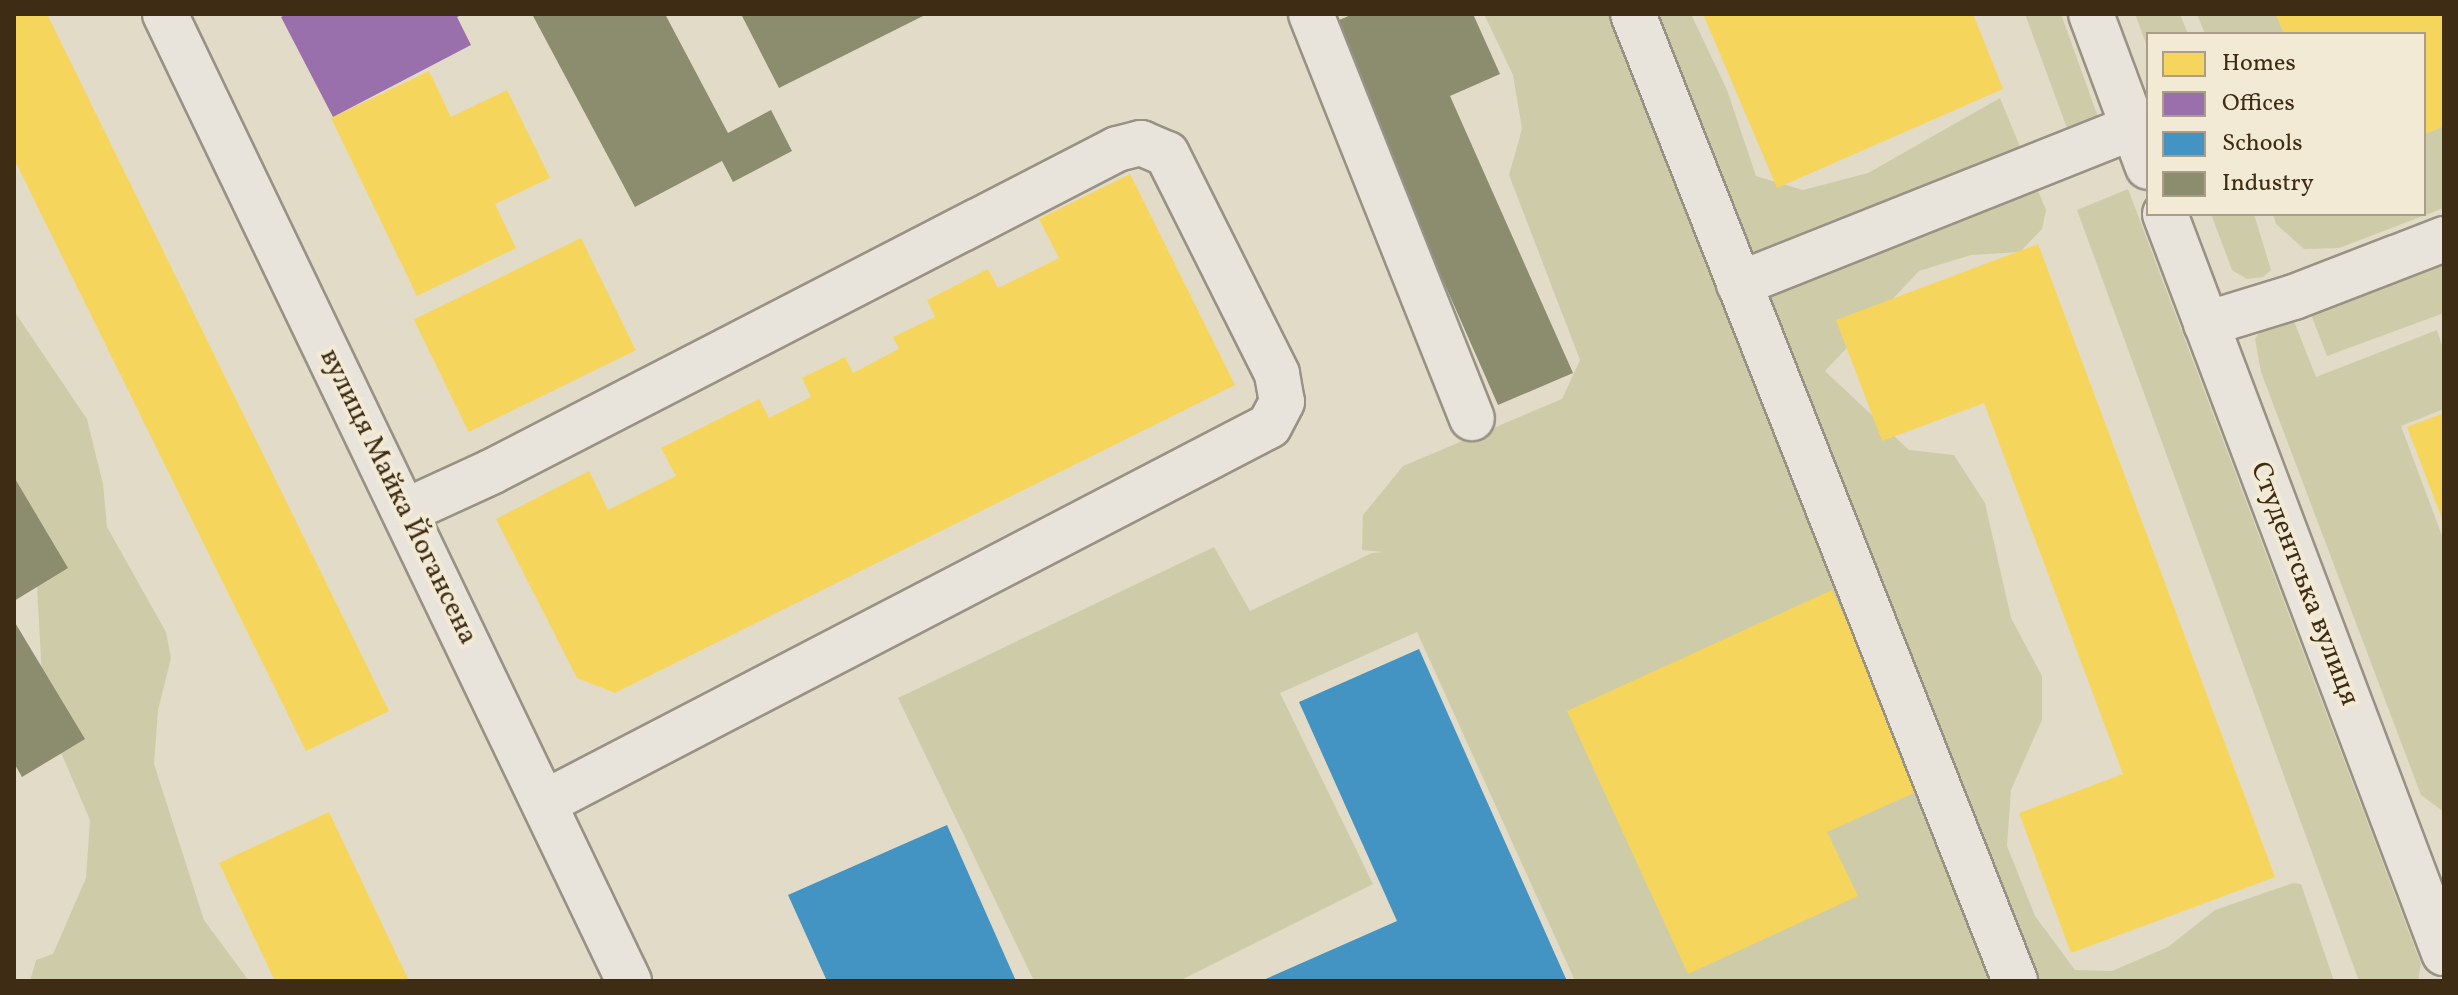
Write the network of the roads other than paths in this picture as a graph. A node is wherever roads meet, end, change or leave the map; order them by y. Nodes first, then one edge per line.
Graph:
1 (165, 14) edge
2 (1311, 14) edge
3 (1633, 14) edge
4 (2091, 14) edge
5 (2133, 127) junction
6 (2146, 162) edge
7 (2166, 216) edge
8 (2444, 239) edge
9 (1739, 284) junction
10 (2206, 324) junction
11 (1472, 418) dead end
12 (406, 511) junction
13 (544, 803) junction
14 (2431, 876) edge
15 (2444, 953) edge
16 (629, 981) edge
17 (2015, 981) edge

1 - 12 street, вулиця Майка Йогансена
2 - 11 street
3 - 9 street
4 - 5 street
5 - 6 street
5 - 9 street
7 - 10 street, Студентська вулиця
8 - 10 street
9 - 17 street
10 - 14 street, Студентська вулиця
12 - 13 street, вулиця Майка Йогансена
12 - 13 street
13 - 16 street, вулиця Майка Йогансена
14 - 15 street, Студентська вулиця

